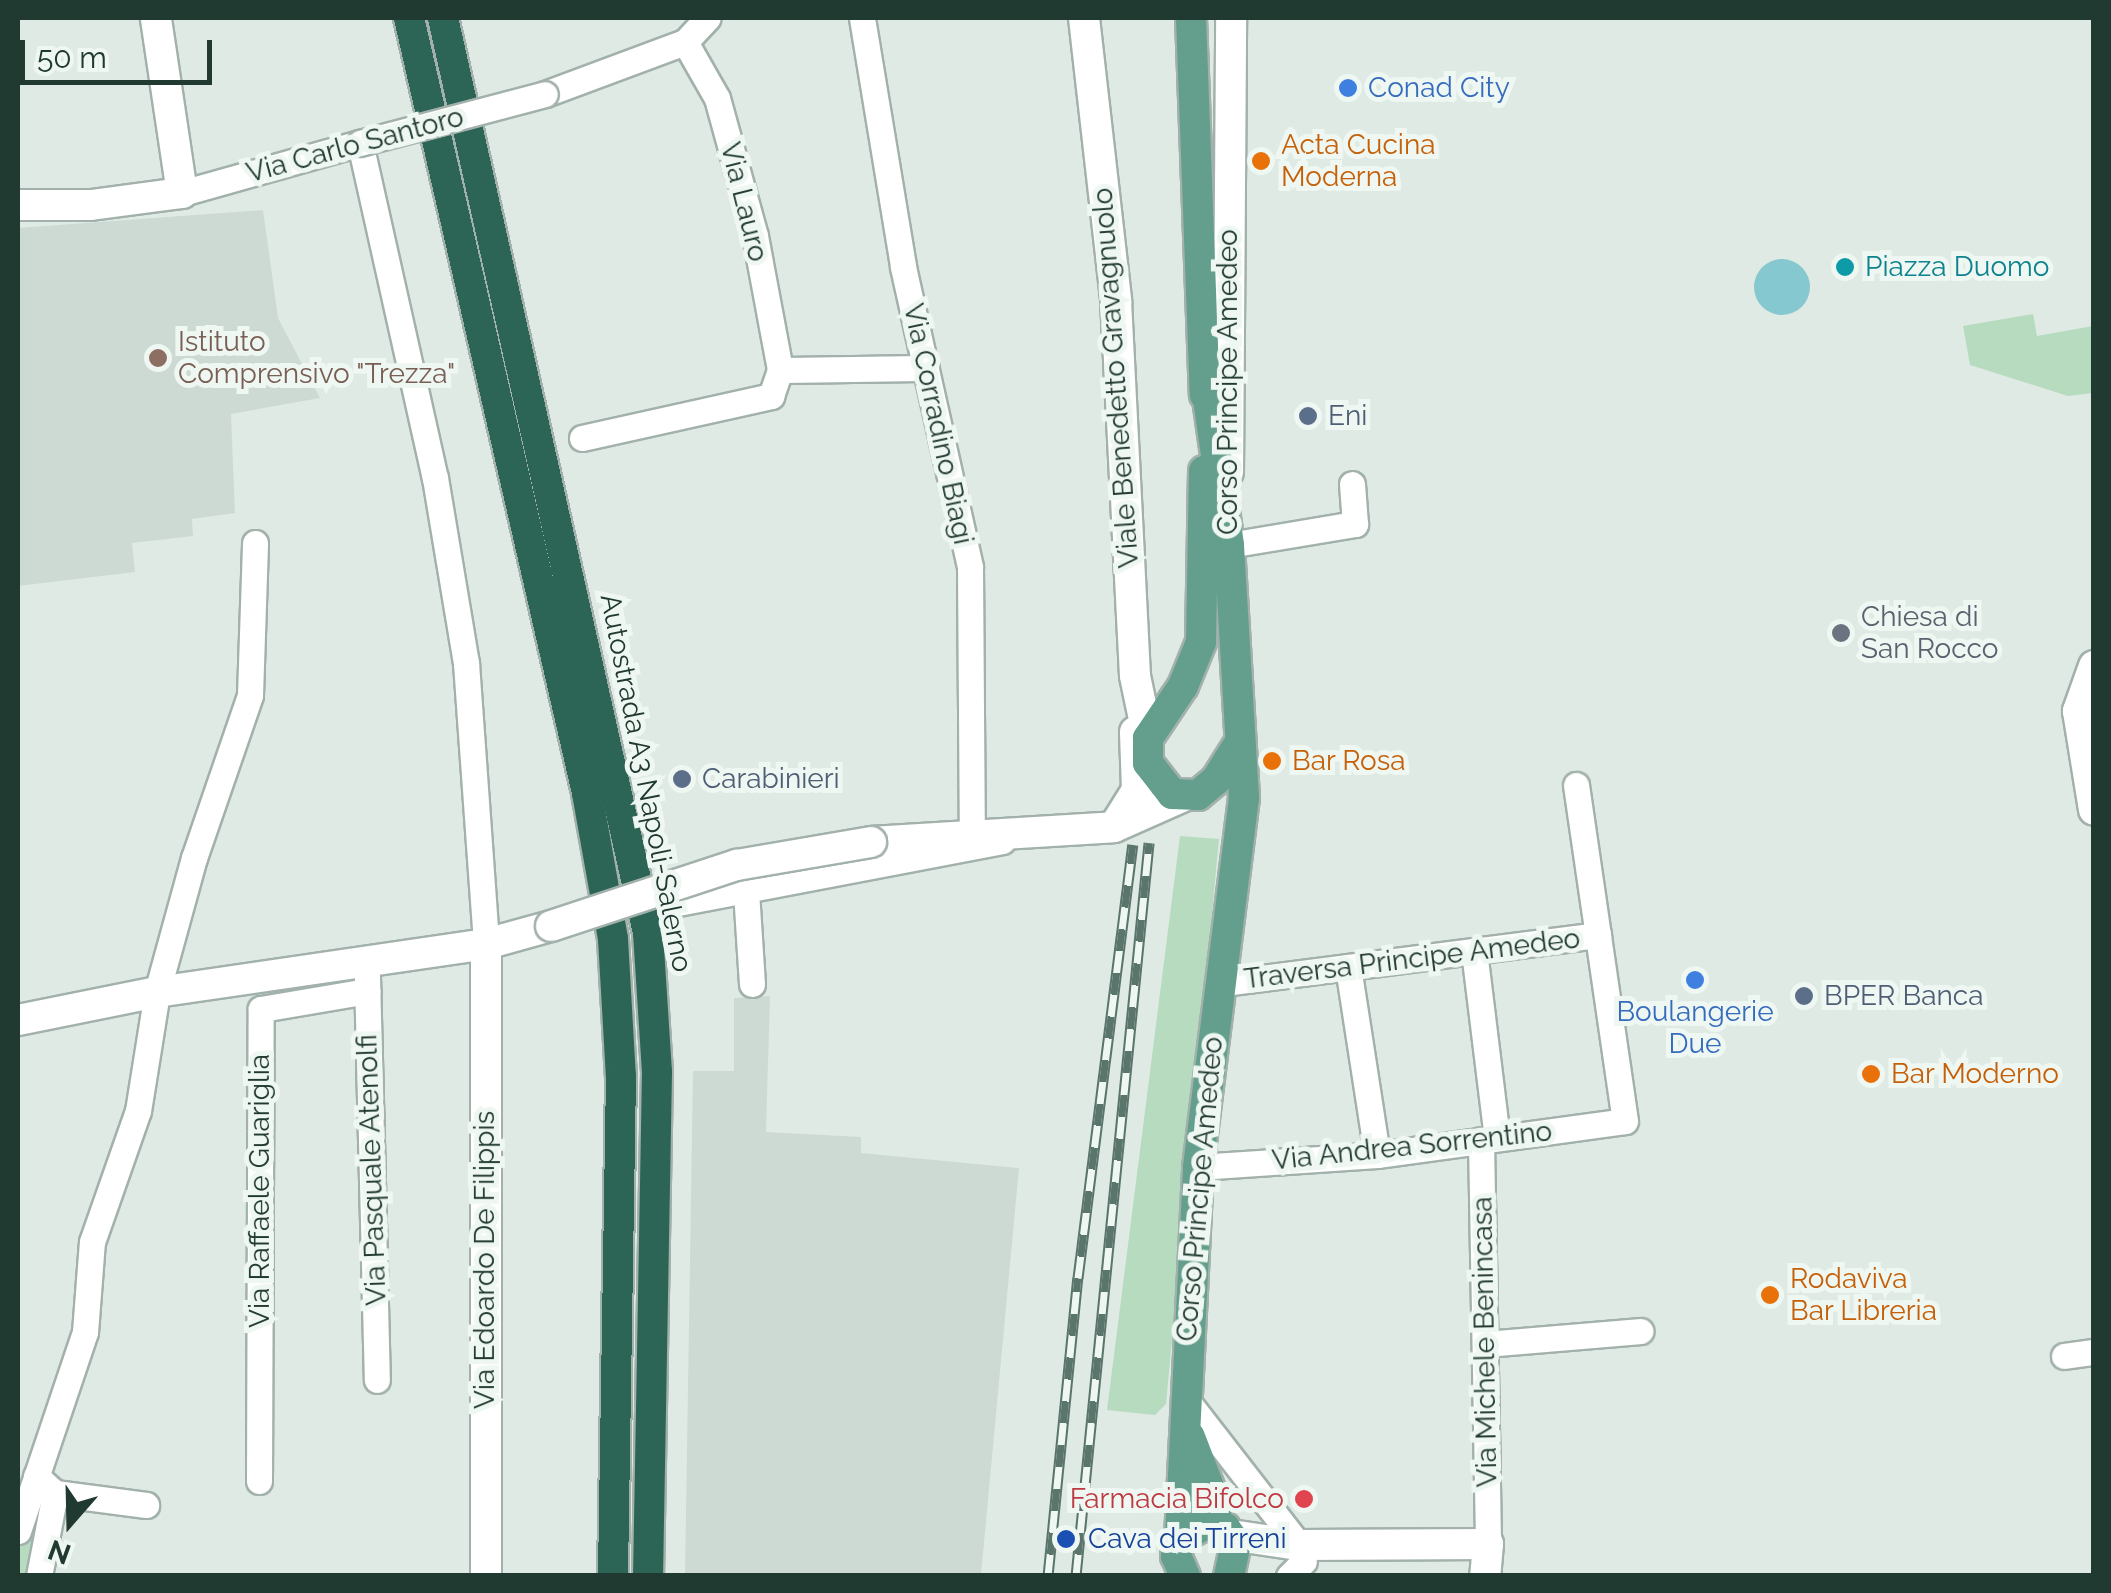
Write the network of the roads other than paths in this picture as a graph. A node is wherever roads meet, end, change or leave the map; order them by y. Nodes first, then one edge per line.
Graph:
1 (156, 18) edge
2 (409, 18) edge
3 (443, 18) edge
4 (707, 18) edge
5 (862, 18) edge
6 (1084, 18) edge
7 (1191, 18) edge
8 (1232, 18) edge
9 (684, 42) junction
10 (360, 143) junction
11 (182, 193) junction
12 (18, 205) edge
13 (926, 368) junction
14 (780, 370) junction
15 (1205, 378) junction
16 (582, 438) dead end
17 (1352, 484) dead end
18 (255, 543) dead end
19 (1229, 545) junction
20 (2094, 666) edge
21 (1238, 746) junction
22 (1142, 751) junction
23 (1576, 785) dead end
24 (1191, 796) junction
25 (2094, 810) edge
26 (1114, 827) junction
27 (1236, 832) junction
28 (972, 834) junction
29 (1026, 834) junction
30 (746, 890) junction
31 (678, 904) dead end
32 (1598, 934) junction
33 (486, 944) junction
34 (1474, 951) junction
35 (366, 959) junction
36 (1348, 967) junction
37 (752, 984) dead end
38 (1218, 984) junction
39 (367, 991) junction
40 (157, 992) junction
41 (18, 1020) edge
42 (1625, 1121) joint
43 (1489, 1139) junction
44 (1377, 1155) junction
45 (1198, 1167) junction
46 (1640, 1332) dead end
47 (1486, 1344) junction
48 (2094, 1352) edge
49 (2064, 1356) dead end
50 (378, 1380) dead end
51 (1185, 1412) junction
52 (259, 1481) dead end
53 (46, 1484) junction
54 (146, 1505) dead end
55 (1224, 1530) junction
56 (18, 1532) edge
57 (1180, 1538) junction
58 (1297, 1560) edge
59 (1489, 1564) edge
60 (1232, 1573) edge
61 (1183, 1575) edge
62 (39, 1576) edge
63 (486, 1576) edge
64 (613, 1576) edge
65 (648, 1576) edge

1 - 11 street
2 - 64 highway
3 - 65 highway, Autostrada A3 Napoli-Salerno
4 - 9 street
5 - 13 street, Via Corradino Biagi
6 - 22 street, Viale Benedetto Gravagnuolo
7 - 15 main road
8 - 19 street, Corso Principe Amedeo
9 - 10 street, Via Carlo Santoro, bridge
9 - 14 street, Via Lauro
10 - 11 street, Via Carlo Santoro
10 - 33 street
11 - 12 street, Via Carlo Santoro
13 - 14 street
13 - 28 street, Via Corradino Biagi
14 - 16 street
15 - 19 main road
15 - 22 main road
17 - 19 street
18 - 40 street
19 - 21 main road, Corso Principe Amedeo
20 - 25 street
21 - 24 main road
21 - 27 main road, Corso Principe Amedeo
22 - 24 main road
22 - 26 street
23 - 32 street
24 - 26 street
24 - 27 main road
26 - 29 street
27 - 38 main road, Corso Principe Amedeo
28 - 29 street
28 - 33 street, bridge
29 - 30 street
30 - 31 street
30 - 37 street
32 - 34 street, Traversa Principe Amedeo
32 - 42 street, Traversa Principe Amedeo
33 - 35 street
33 - 63 street, Via Edoardo De Filippis
34 - 36 street, Traversa Principe Amedeo
34 - 43 street, Via Michele Benincasa
35 - 39 street, Via Pasquale Atenolfi
35 - 40 street
36 - 38 street, Traversa Principe Amedeo
36 - 44 street
38 - 45 main road, Corso Principe Amedeo
39 - 50 street, Via Pasquale Atenolfi
39 - 52 street, Via Raffaele Guariglia
40 - 41 street
40 - 53 street
42 - 43 street, Via Andrea Sorrentino
43 - 44 street, Via Andrea Sorrentino
43 - 47 street, Via Michele Benincasa
44 - 45 street, Via Andrea Sorrentino
45 - 51 main road, Corso Principe Amedeo
46 - 47 street
47 - 59 street, Via Michele Benincasa
48 - 49 street
51 - 55 main road
51 - 57 main road, Corso Principe Amedeo
51 - 58 street
53 - 54 street
53 - 56 street
53 - 62 street
55 - 57 main road
55 - 58 street
55 - 60 main road
57 - 61 main road, Corso Principe Amedeo
58 - 59 street
58 - 60 street

